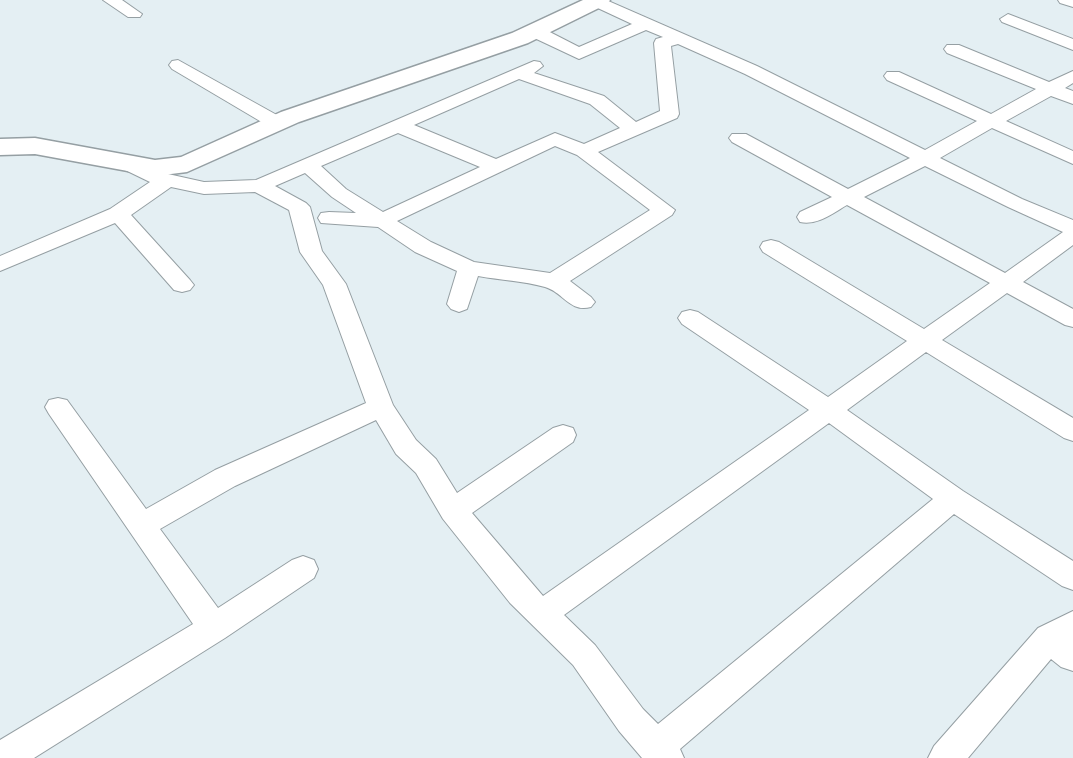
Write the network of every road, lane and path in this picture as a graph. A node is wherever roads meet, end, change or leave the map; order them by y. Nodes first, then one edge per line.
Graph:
1 (111, 0) edge
2 (1066, 0) edge
3 (596, 1) edge
4 (1073, 2) edge
5 (134, 14) dead end
6 (1008, 19) dead end
7 (645, 24) junction
8 (534, 31) junction
9 (677, 39) junction
10 (1073, 45) edge
11 (953, 49) dead end
12 (177, 65) dead end
13 (893, 76) dead end
14 (1073, 76) edge
15 (1050, 89) junction
16 (475, 92) junction
17 (509, 94) dead end
18 (1073, 98) edge
19 (992, 120) junction
20 (277, 123) junction
21 (396, 125) junction
22 (634, 129) junction
23 (739, 138) dead end
24 (0, 147) edge
25 (584, 151) junction
26 (925, 158) junction
27 (1073, 158) edge
28 (124, 162) junction
29 (306, 164) junction
30 (496, 166) junction
31 (167, 180) junction
32 (259, 186) junction
33 (847, 197) junction
34 (357, 205) junction
35 (118, 214) junction
36 (808, 216) dead end
37 (329, 218) junction
38 (380, 221) junction
39 (1073, 228) edge
40 (305, 229) junction
41 (1073, 235) edge
42 (771, 247) dead end
43 (0, 264) edge
44 (469, 268) junction
45 (554, 281) junction
46 (1006, 283) junction
47 (182, 285) dead end
48 (583, 302) dead end
49 (459, 304) dead end
50 (690, 318) dead end
51 (1073, 319) edge
52 (925, 341) junction
53 (381, 406) junction
54 (58, 407) dead end
55 (829, 410) junction
56 (1073, 431) edge
57 (563, 435) dead end
58 (953, 499) junction
59 (453, 511) junction
60 (141, 526) junction
61 (303, 569) dead end
62 (1073, 577) edge
63 (542, 614) junction
64 (213, 628) junction
65 (1065, 640) edge
66 (660, 753) edge
67 (3, 755) edge
68 (946, 758) edge

1 - 5 street
2 - 4 street
3 - 7 street
3 - 8 street
6 - 10 street
7 - 8 street
7 - 9 street
8 - 20 street
9 - 22 street
9 - 26 street
11 - 15 street
12 - 20 street
13 - 19 street
14 - 15 street
15 - 18 street
15 - 19 street
16 - 17 street
16 - 21 street
16 - 22 street
19 - 26 street
19 - 27 street
20 - 28 street
21 - 29 street
21 - 30 street
22 - 25 street
23 - 33 street
24 - 28 street
25 - 30 street
25 - 45 street
26 - 33 street
26 - 39 street
28 - 31 street
29 - 32 street
29 - 34 street
30 - 38 street
31 - 32 street
31 - 35 street
32 - 40 street
33 - 36 street
33 - 46 street
34 - 37 street
34 - 38 street
35 - 43 street
35 - 47 street
37 - 38 street
37 - 40 street
38 - 44 street
40 - 53 street
41 - 46 street
42 - 52 street
44 - 45 street
44 - 49 street
45 - 48 street
46 - 51 street
46 - 52 street
50 - 55 street
52 - 55 street
52 - 56 street
53 - 59 street
53 - 60 street
54 - 60 street
55 - 58 street
55 - 63 street
57 - 59 street
58 - 62 street
58 - 66 street
59 - 63 street
60 - 64 street
61 - 64 street
63 - 66 street
64 - 67 street
65 - 68 street

